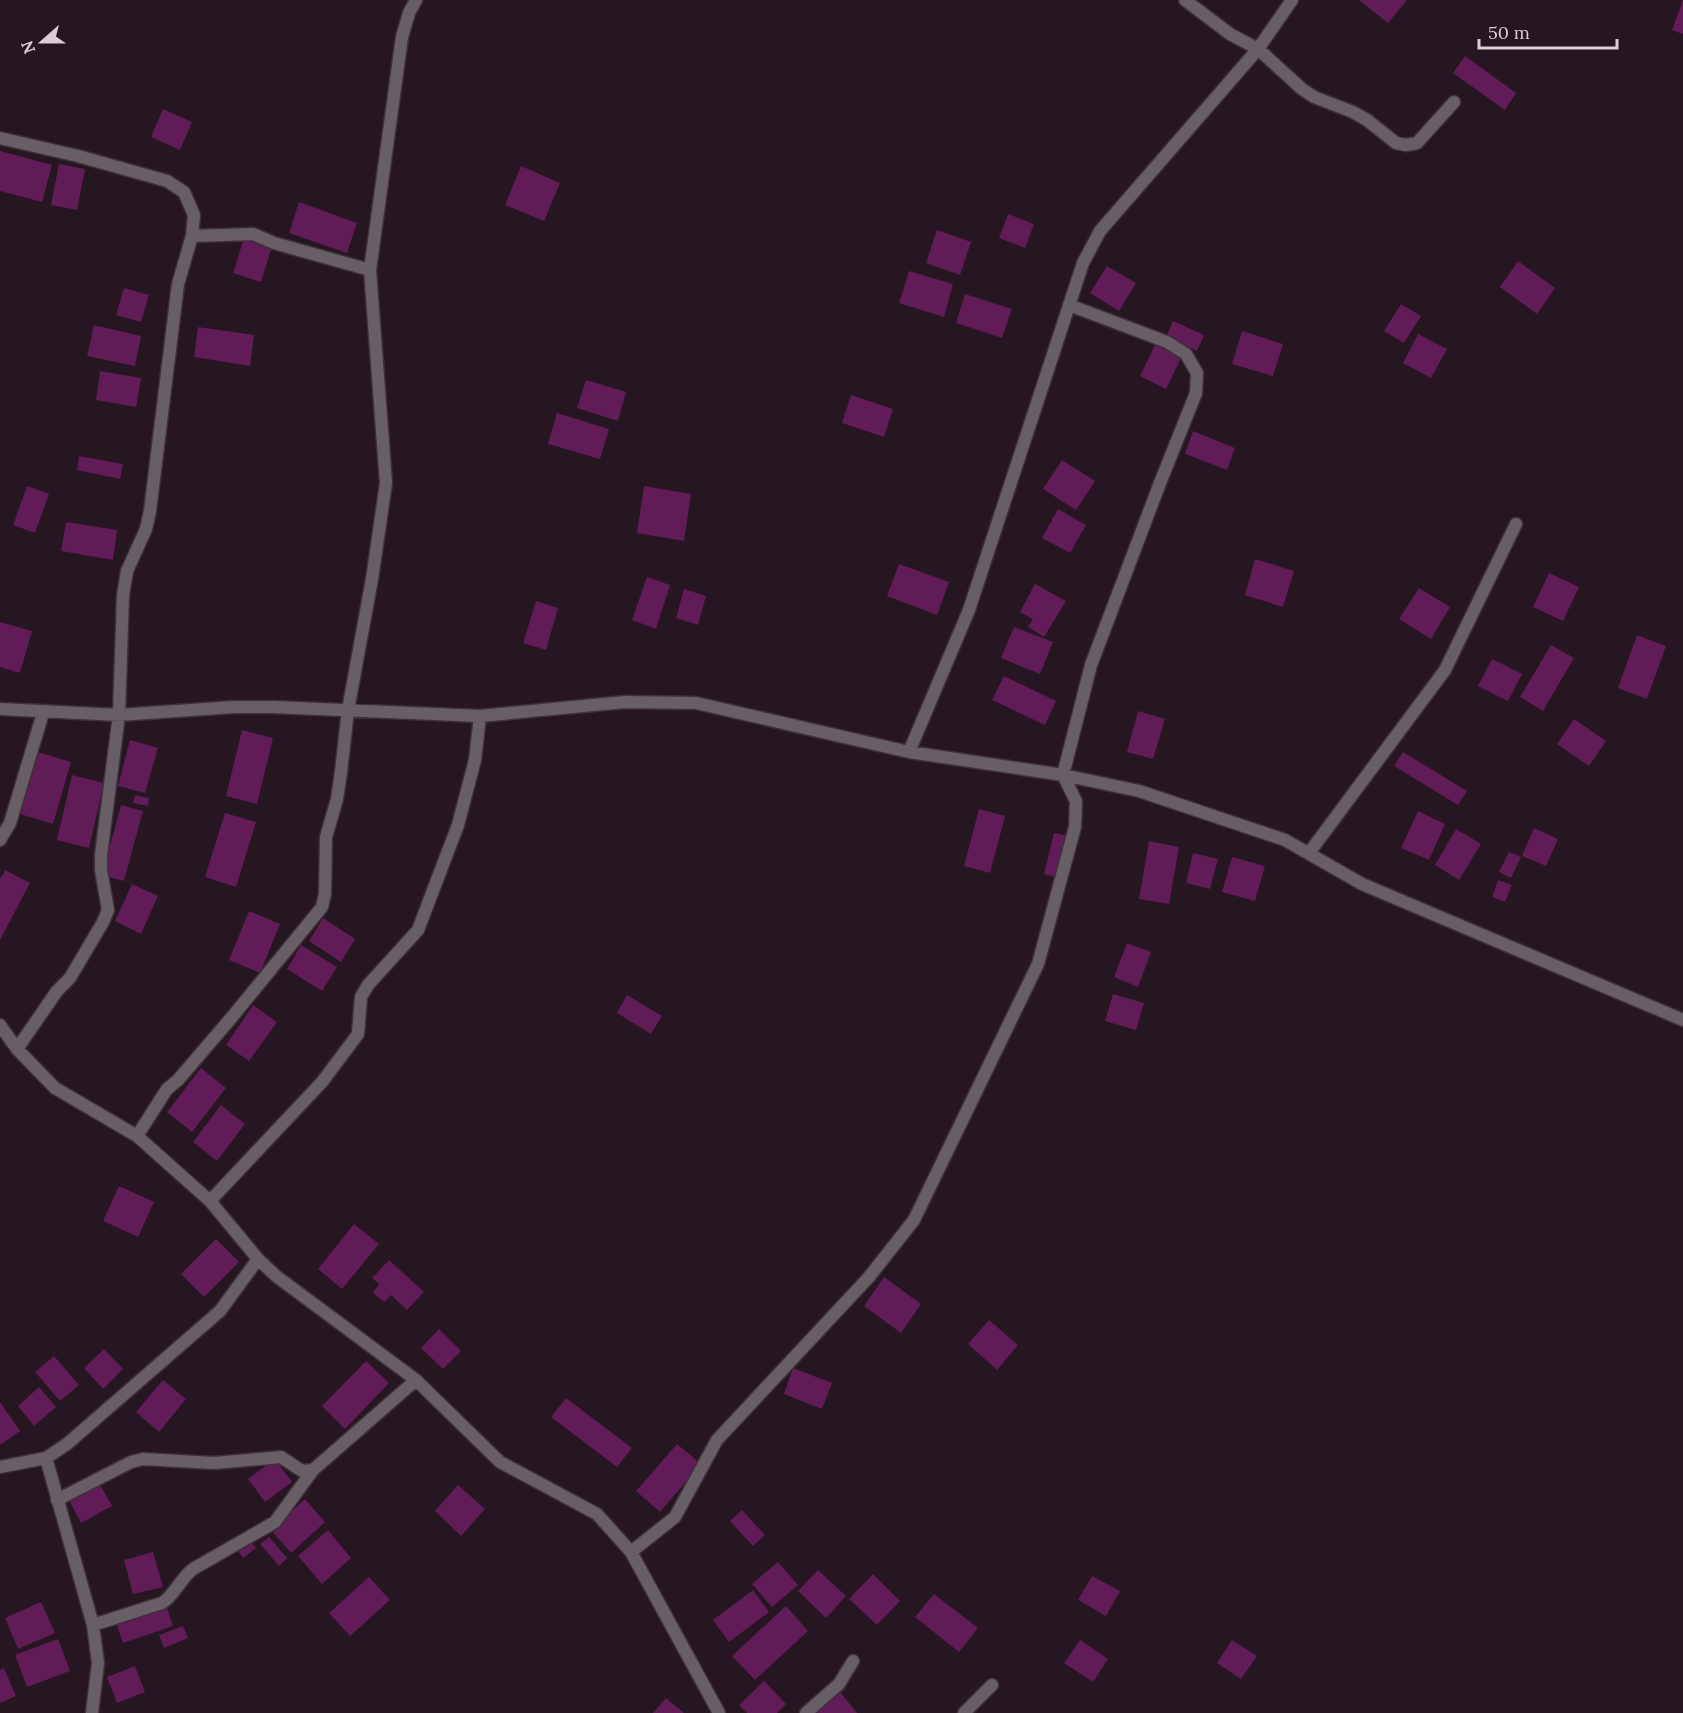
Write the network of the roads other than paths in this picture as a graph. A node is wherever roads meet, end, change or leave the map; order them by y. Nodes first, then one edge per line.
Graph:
1 (416, 0) edge
2 (1185, 0) edge
3 (1292, 0) edge
4 (1258, 50) junction
5 (1454, 102) dead end
6 (0, 138) edge
7 (192, 236) junction
8 (370, 270) junction
9 (1069, 305) junction
10 (1516, 524) dead end
11 (0, 710) edge
12 (348, 710) junction
13 (43, 713) junction
14 (118, 715) junction
15 (480, 716) junction
16 (909, 752) junction
17 (1063, 775) junction
18 (0, 840) edge
19 (1310, 853) junction
20 (1683, 1020) edge
21 (0, 1025) edge
22 (17, 1050) junction
23 (137, 1136) junction
24 (210, 1201) junction
25 (258, 1259) junction
26 (416, 1380) junction
27 (46, 1458) junction
28 (0, 1467) edge
29 (313, 1470) junction
30 (57, 1500) junction
31 (631, 1552) junction
32 (93, 1625) junction
33 (853, 1661) dead end
34 (992, 1685) dead end
35 (92, 1713) edge
36 (719, 1713) edge
37 (806, 1713) edge
38 (964, 1713) edge

1 - 8 street
2 - 4 street
3 - 4 street
4 - 5 street
4 - 9 street
6 - 7 street
7 - 8 street
7 - 14 street
8 - 12 street
9 - 16 street
9 - 17 street
10 - 19 street
11 - 13 street
12 - 14 street
12 - 15 street
12 - 23 street
13 - 14 street
13 - 18 street
14 - 22 street
15 - 16 street
15 - 24 street
16 - 17 street
17 - 19 street
17 - 31 street
19 - 20 street
21 - 22 street
22 - 23 street
23 - 24 street
24 - 25 street
25 - 26 street
25 - 27 street
26 - 29 street
26 - 31 street
27 - 28 street
27 - 30 street
29 - 30 street
29 - 32 street
30 - 32 street
31 - 36 street
32 - 35 street
33 - 37 street
34 - 38 street

